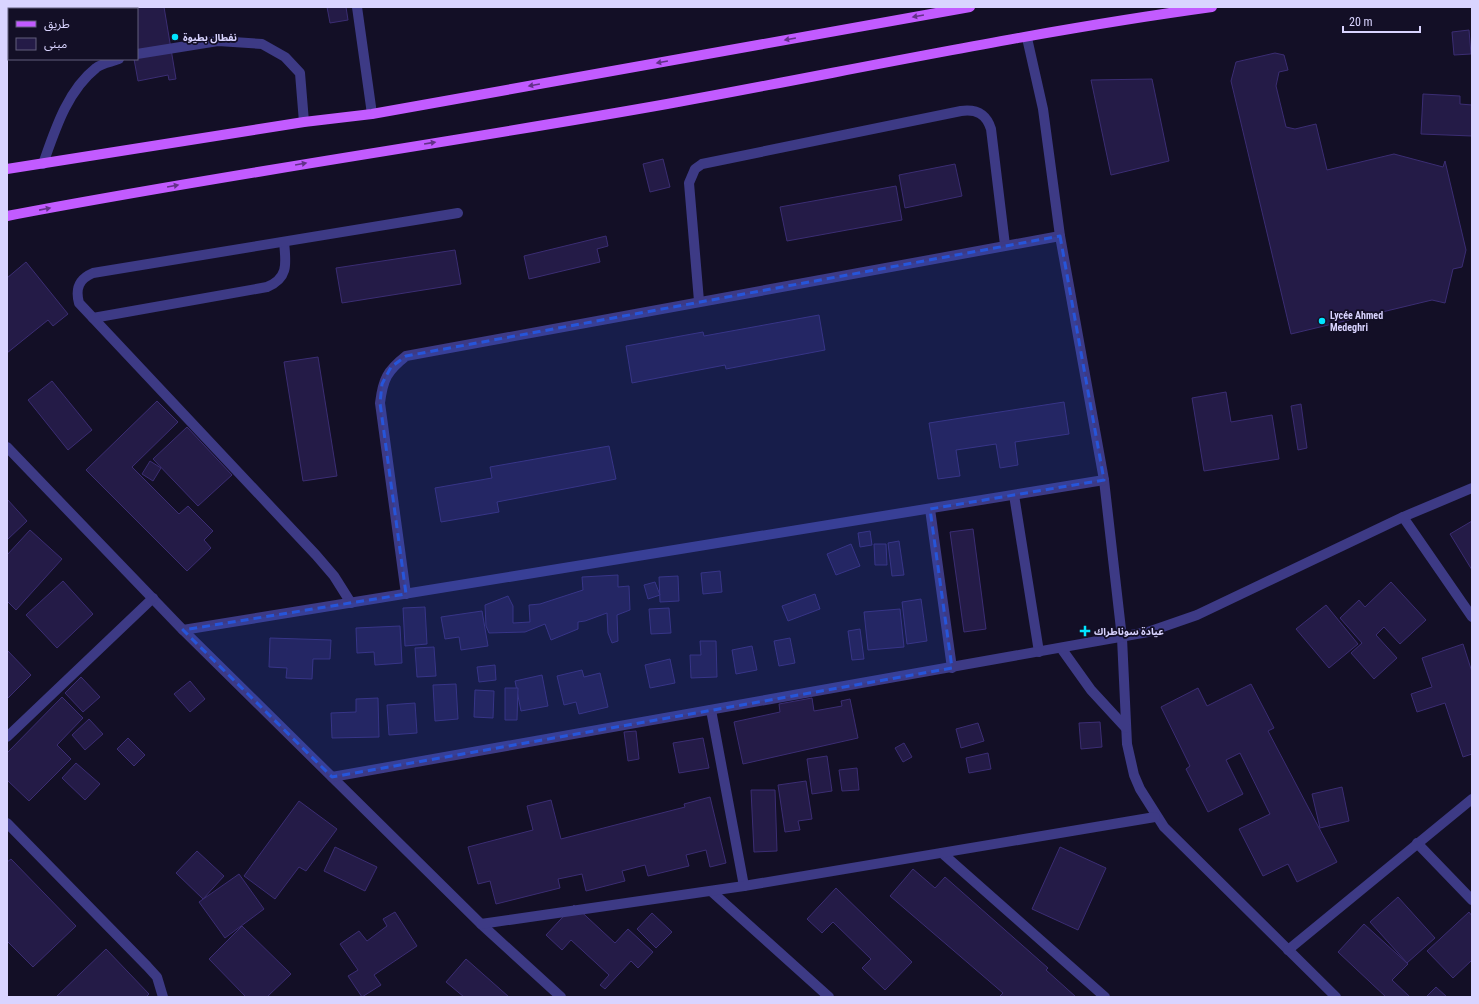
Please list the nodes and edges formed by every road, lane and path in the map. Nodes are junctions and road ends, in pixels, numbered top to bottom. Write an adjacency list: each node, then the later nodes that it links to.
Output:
1 (357, 7): 7 (street)
2 (970, 7): 7 (main road, one-way to 7)
3 (1212, 7): 4 (main road)
4 (1026, 38): 12 (main road, one-way to 4); 13 (street)
5 (138, 54): 8 (street)
6 (116, 60): 9 (street)
7 (372, 114): 8 (main road)
8 (304, 122): 9 (main road)
9 (43, 164): 10 (main road)
10 (7, 170)
11 (458, 213): 14 (street)
12 (7, 216)
13 (1060, 236): 15 (street); 19 (street)
14 (284, 242): 17 (street); 17 (street)
15 (1005, 245): 16 (street); 16 (street)
16 (699, 301): 24 (street)
17 (94, 318): 26 (street)
18 (7, 447): 25 (street)
19 (1104, 480): 21 (street); 29 (street)
20 (1472, 488): 23 (street)
21 (1014, 495): 22 (street); 31 (street)
22 (930, 508): 24 (street); 32 (street)
23 (1402, 517): 27 (street); 29 (street)
24 (406, 594): 26 (street)
25 (153, 598): 28 (street); 35 (street)
26 (351, 602): 28 (street)
27 (1472, 617)
28 (183, 630): 36 (street)
29 (1122, 638): 30 (street); 34 (street)
30 (1061, 648): 31 (street); 34 (street)
31 (1039, 652): 32 (street)
32 (952, 668): 33 (street)
33 (711, 710): 36 (street); 42 (street)
34 (1126, 728): 38 (street)
35 (7, 737)
36 (332, 777): 45 (street)
37 (1472, 799): 40 (street)
38 (1155, 817): 41 (street); 46 (street)
39 (7, 823): 47 (street)
40 (1417, 843): 44 (street); 46 (street)
41 (942, 853): 42 (street); 50 (street)
42 (744, 886): 43 (street)
43 (711, 891): 45 (street); 49 (street)
44 (1472, 900)
45 (481, 924): 48 (street)
46 (1288, 950): 51 (street)
47 (163, 997)
48 (561, 997)
49 (828, 997)
50 (1105, 997)
51 (1336, 997)

